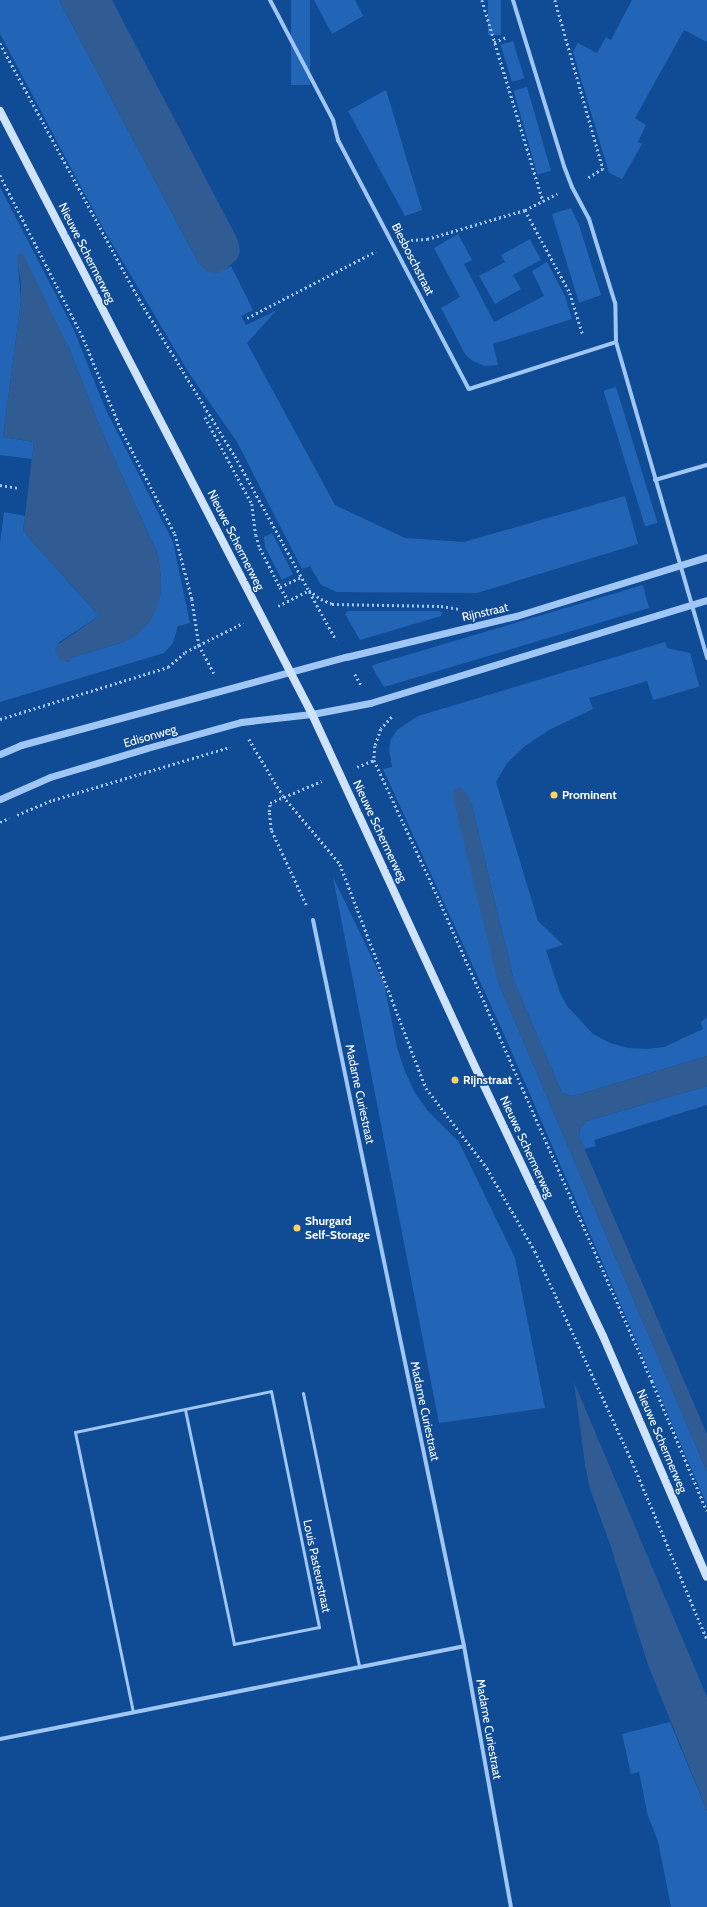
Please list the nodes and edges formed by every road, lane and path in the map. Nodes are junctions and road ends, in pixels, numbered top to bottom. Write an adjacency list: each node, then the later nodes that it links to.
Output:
1 (270, 0): 11 (street, Biesboschstraat)
2 (482, 0): 9 (path)
3 (513, 0): 8 (street)
4 (555, 0): 8 (path)
5 (0, 43): 22 (path)
6 (0, 111): 32 (main road, Nieuwe Schermerweg)
7 (0, 175): 29 (path)
8 (572, 187): 9 (path); 13 (street)
9 (543, 201): 10 (path)
10 (525, 210): 11 (path); 14 (path)
11 (393, 242): 12 (path); 14 (street, Biesboschstraat)
12 (247, 318)
13 (616, 342): 14 (street, Biesboschstraat); 17 (street)
14 (588, 351)
15 (205, 418): 23 (path)
16 (707, 465): 17 (street)
17 (655, 480): 21 (street)
18 (0, 485): 19 (path)
19 (20, 488)
20 (707, 557): 21 (street, Rijnstraat)
21 (681, 565): 27 (street); 30 (street, Rijnstraat)
22 (301, 577): 23 (path); 24 (path)
23 (280, 587): 25 (path)
24 (309, 590): 28 (path); 30 (path)
25 (288, 600)
26 (707, 600): 27 (street)
27 (692, 605): 31 (street); 34 (street)
28 (464, 609)
29 (199, 645): 33 (path); 36 (path)
30 (346, 656): 32 (street, Rijnstraat); 34 (path)
31 (707, 658)
32 (291, 671): 33 (street, Edisonweg); 35 (main road, Nieuwe Schermerweg)
33 (223, 690): 41 (street, Edisonweg)
34 (370, 703): 35 (street); 48 (path)
35 (312, 714): 37 (street, Edisonweg); 49 (main road, Nieuwe Schermerweg)
36 (0, 719)
37 (241, 722): 38 (path); 43 (street, Edisonweg)
38 (250, 741): 39 (path); 42 (path)
39 (243, 743)
40 (235, 746): 44 (path)
41 (0, 754)
42 (283, 796): 45 (path); 50 (path)
43 (0, 799)
44 (0, 822)
45 (313, 920): 51 (street, Madame Curiestraat)
46 (303, 1393): 52 (lane, Louis Pasteurstraat)
47 (186, 1409): 47 (lane, Louis Pasteurstraat); 53 (lane, Louis Pasteurstraat)
48 (707, 1511)
49 (707, 1577)
50 (707, 1639)
51 (464, 1646): 52 (street); 55 (street, Madame Curiestraat)
52 (359, 1667): 53 (street)
53 (133, 1712): 54 (street)
54 (0, 1739)
55 (511, 1907)

